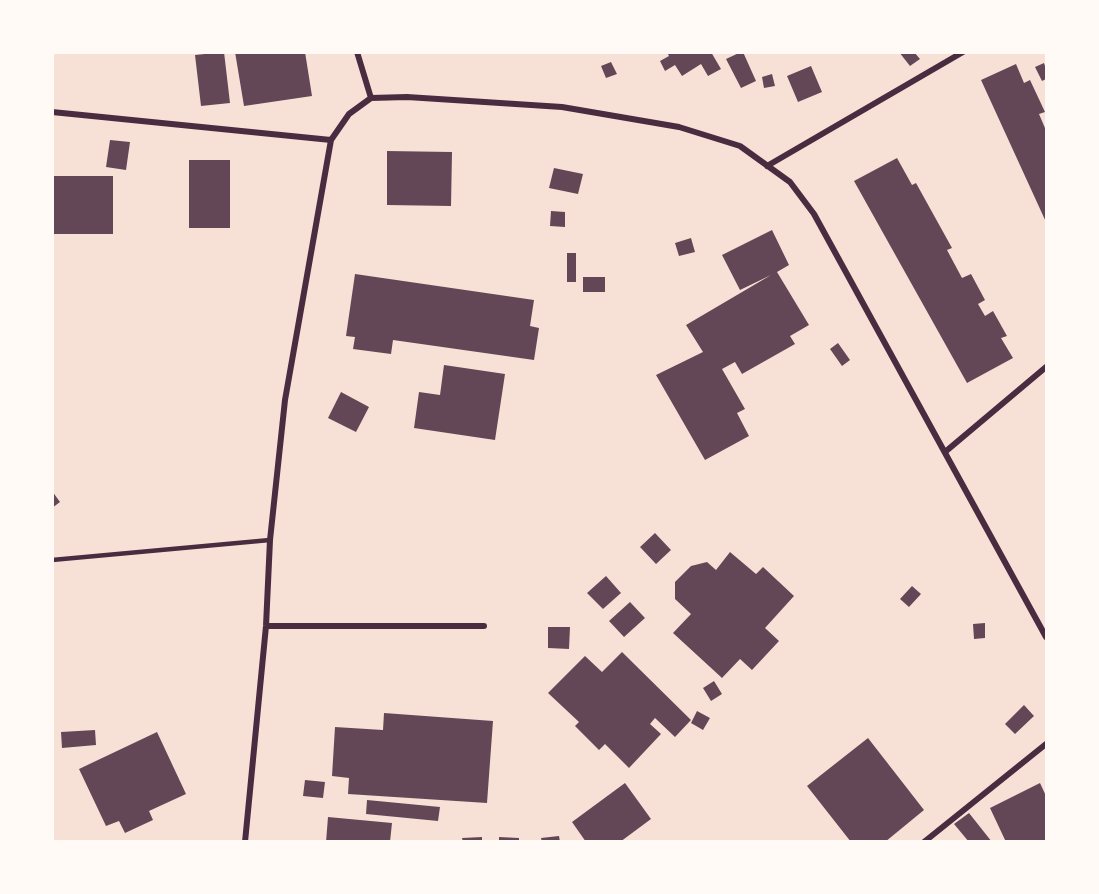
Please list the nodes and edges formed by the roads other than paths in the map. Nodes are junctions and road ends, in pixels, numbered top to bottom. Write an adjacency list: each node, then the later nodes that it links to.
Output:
1 (357, 52): 3 (street)
2 (963, 52): 6 (street)
3 (371, 98): 5 (street); 6 (street)
4 (52, 112): 5 (street)
5 (331, 140): 9 (street)
6 (766, 166): 8 (street)
7 (1047, 367): 8 (street)
8 (945, 452): 13 (street)
9 (270, 540): 10 (lane); 11 (street)
10 (52, 560)
11 (266, 626): 12 (street); 15 (street)
12 (484, 626)
13 (1047, 637)
14 (1047, 744): 16 (street)
15 (245, 842)
16 (924, 842)

